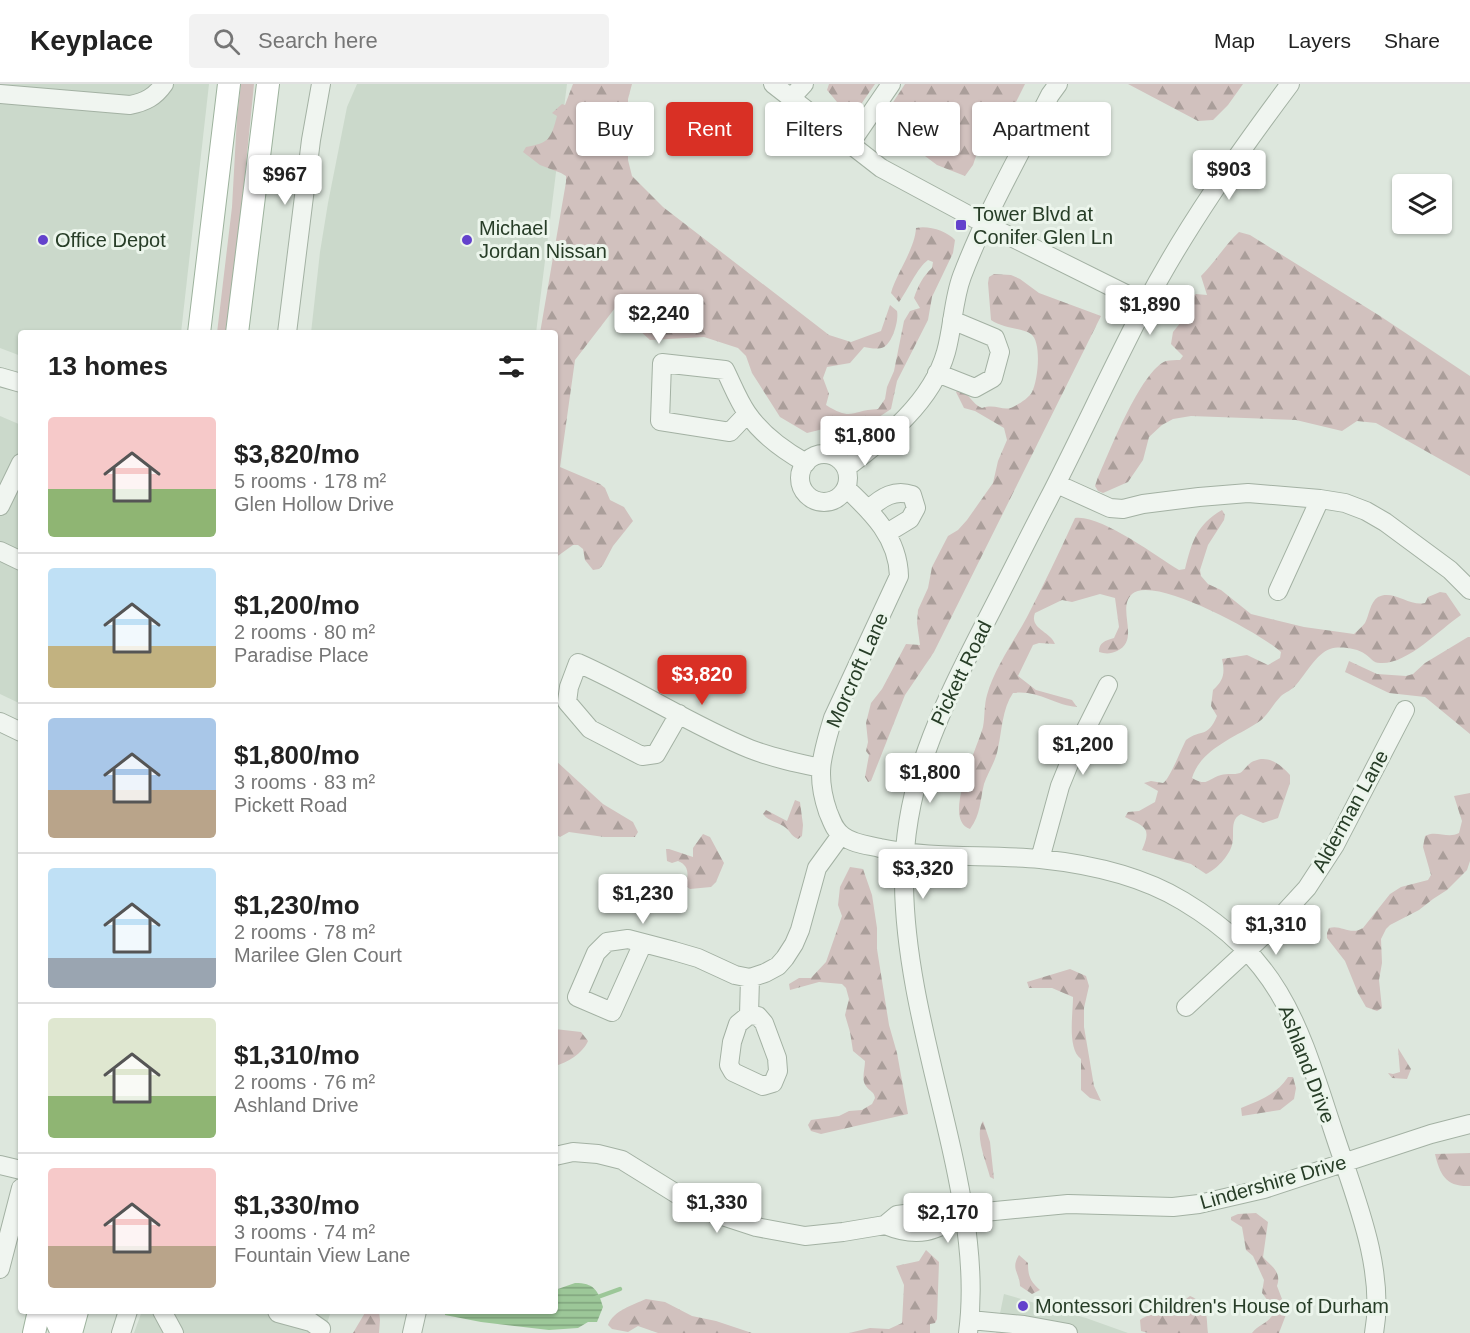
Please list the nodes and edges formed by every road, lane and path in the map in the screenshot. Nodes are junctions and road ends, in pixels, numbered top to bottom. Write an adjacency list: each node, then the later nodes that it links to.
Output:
1 (164, 84): 10 (street)
2 (229, 84): 18 (main road)
3 (268, 84): 19 (main road)
4 (321, 84): 20 (street)
5 (773, 84): 11 (street)
6 (804, 84): 11 (street)
7 (891, 84): 13 (street)
8 (1058, 84): 15 (street)
9 (1290, 84): 16 (street, Pickett Road)
10 (0, 94)
11 (791, 98): 12 (street)
12 (796, 102)
13 (864, 124)
14 (864, 155): 15 (street)
15 (986, 224): 16 (street); 17 (street)
16 (1146, 304): 28 (street, Pickett Road)
17 (952, 320): 21 (street); 21 (street)
18 (198, 330)
19 (237, 330)
20 (287, 330)
21 (937, 373): 26 (street)
22 (0, 377): 23 (street)
23 (18, 382)
24 (747, 414): 24 (street); 25 (street)
25 (806, 463): 26 (street); 29 (street)
26 (846, 468): 29 (street)
27 (18, 469): 31 (street)
28 (1057, 484): 30 (street); 45 (street, Pickett Road)
29 (846, 488): 32 (street, Morcroft Lane)
30 (1320, 499): 36 (street); 37 (street)
31 (0, 506)
32 (869, 509): 33 (street, Morcroft Lane); 33 (street)
33 (887, 533): 43 (street, Morcroft Lane)
34 (0, 551): 35 (street)
35 (18, 560)
36 (1278, 591)
37 (1470, 591)
38 (1108, 685): 46 (street)
39 (1405, 710): 48 (street, Alderman Lane)
40 (679, 714): 40 (street); 43 (street)
41 (0, 722): 42 (street)
42 (18, 731)
43 (821, 768): 44 (street, Morcroft Lane)
44 (841, 835): 45 (street); 49 (street)
45 (906, 853): 46 (street, Ashland Drive); 59 (street, Pickett Road)
46 (1040, 859): 48 (street, Ashland Drive)
47 (643, 943): 49 (street)
48 (1248, 950): 50 (street, Alderman Lane); 54 (street, Ashland Drive)
49 (750, 978): 51 (street)
50 (1186, 1007)
51 (749, 1014)
52 (1470, 1124): 54 (street, Lindershire Drive)
53 (558, 1155): 60 (street)
54 (1343, 1163): 59 (street, Lindershire Drive); 79 (street, Ashland Drive)
55 (0, 1165): 56 (street)
56 (18, 1169)
57 (18, 1199): 62 (street)
58 (914, 1213): 59 (street); 60 (street); 61 (street)
59 (964, 1214): 61 (street); 70 (street, Pickett Road)
60 (885, 1225): 61 (street)
61 (916, 1234)
62 (1, 1260)
63 (38, 1314): 71 (main road)
64 (57, 1314): 72 (main road)
65 (76, 1314): 73 (main road)
66 (127, 1314): 74 (street)
67 (164, 1314): 75 (street)
68 (282, 1314): 76 (street)
69 (416, 1314): 77 (street)
70 (969, 1327): 78 (street)
71 (33, 1333)
72 (62, 1333)
73 (71, 1333)
74 (121, 1333)
75 (174, 1333)
76 (320, 1333)
77 (412, 1333)
78 (1068, 1333)
79 (1374, 1333)

